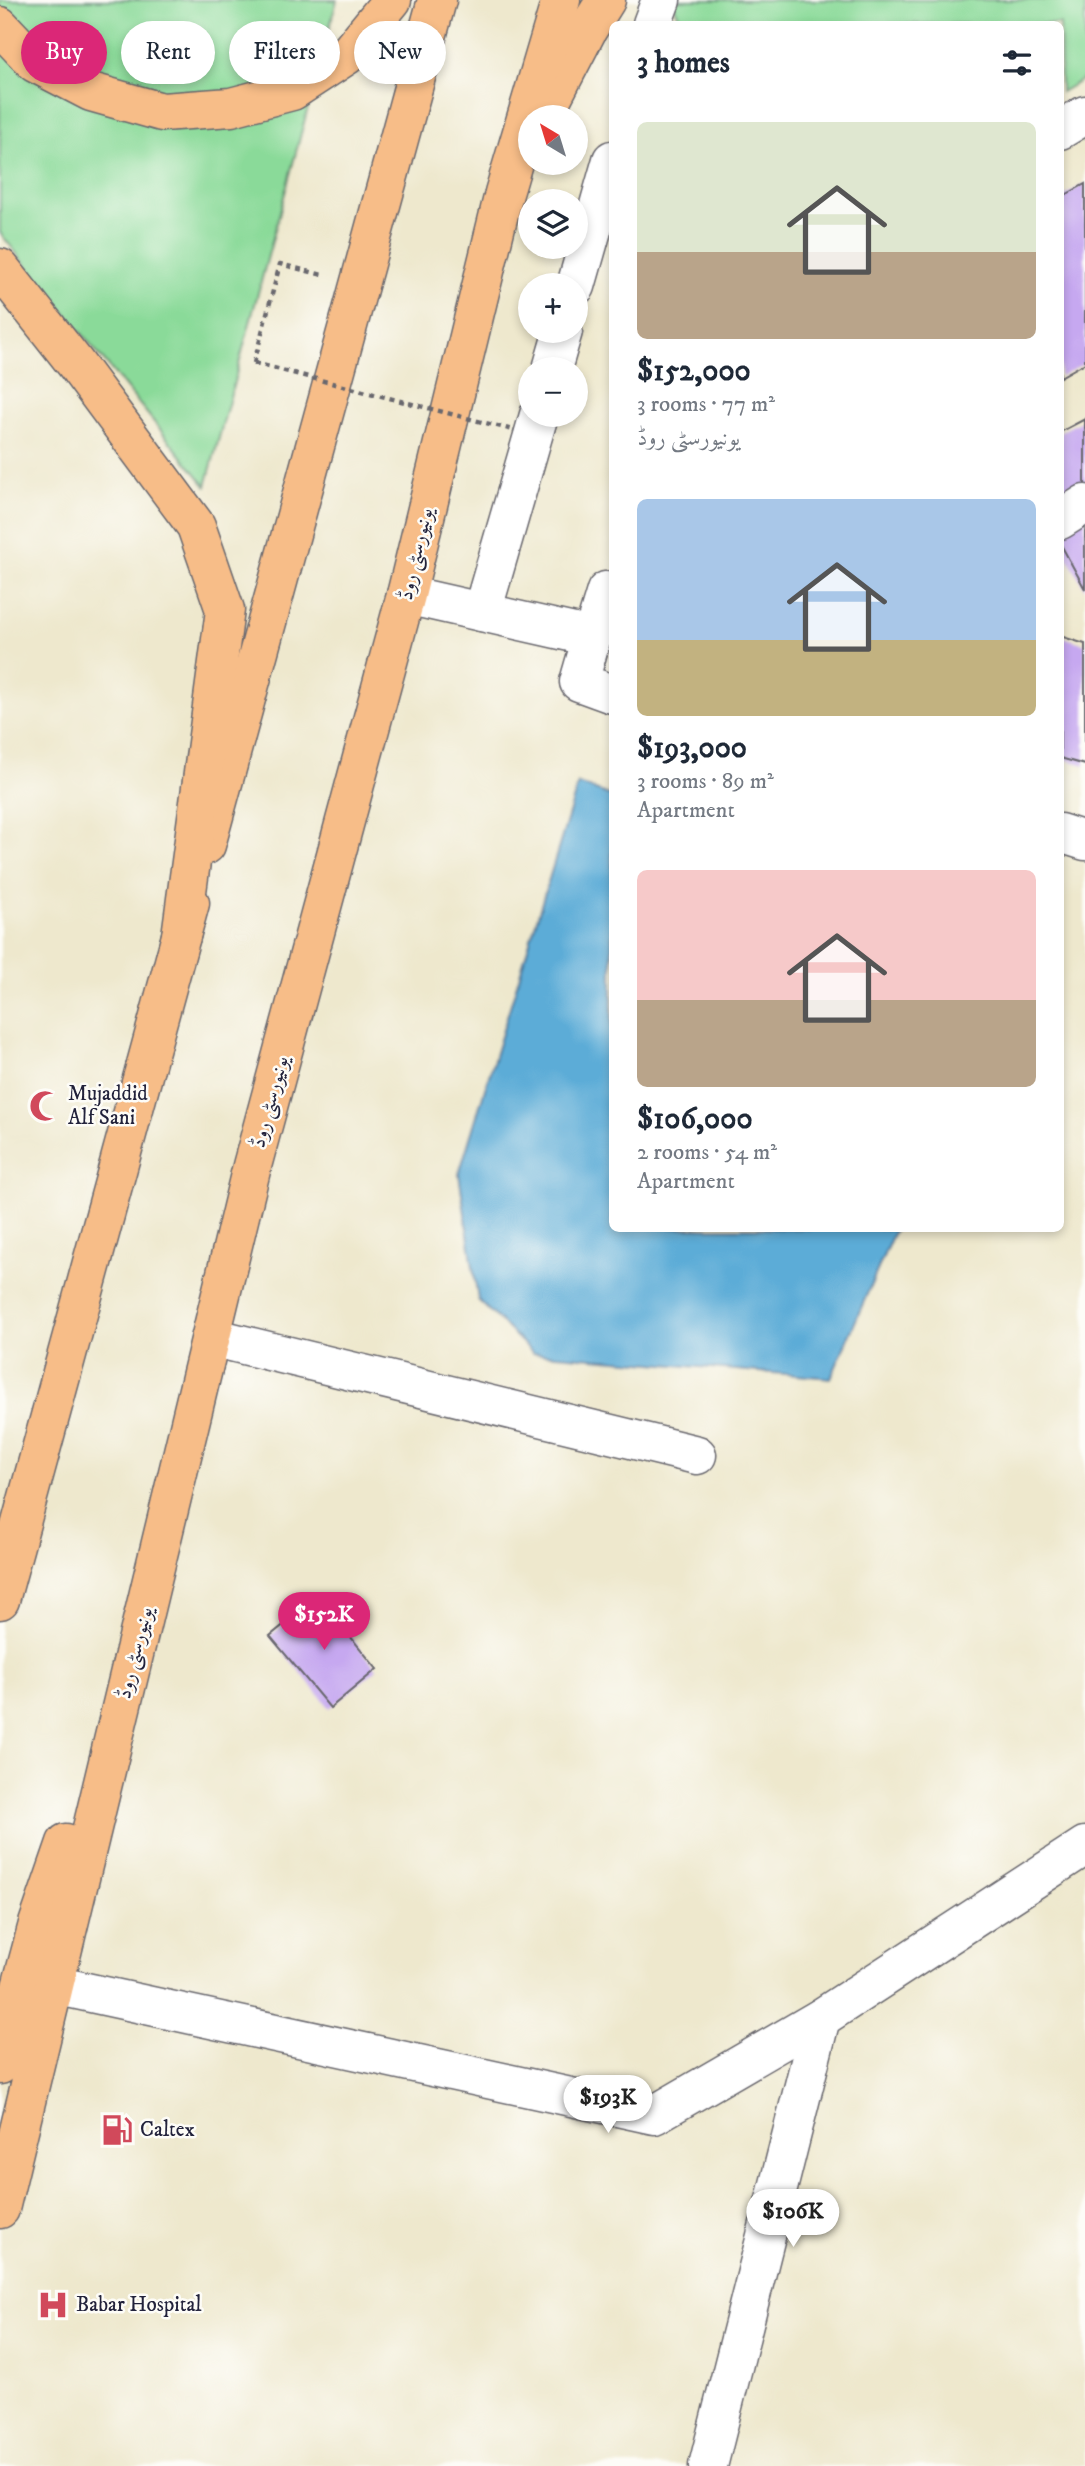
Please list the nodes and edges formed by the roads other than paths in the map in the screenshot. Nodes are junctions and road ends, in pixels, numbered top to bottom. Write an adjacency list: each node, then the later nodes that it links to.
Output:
1 (391, 0): 7 (main road)
2 (437, 0): 26 (main road)
3 (561, 0): 13 (main road, یونیورسٹی روڈ)
4 (661, 0): 6 (street)
5 (602, 21): 8 (main road)
6 (653, 21)
7 (0, 26)
8 (550, 105)
9 (1085, 115): 10 (street)
10 (1064, 128)
11 (518, 166): 13 (main road)
12 (609, 170): 15 (street)
13 (504, 193): 20 (main road, یونیورسٹی روڈ)
14 (0, 268): 26 (main road)
15 (580, 273)
16 (525, 427): 21 (street)
17 (1085, 504): 18 (street)
18 (1064, 517)
19 (609, 592): 22 (street)
20 (407, 595): 21 (street); 27 (main road, یونیورسٹی روڈ)
21 (482, 612): 22 (street)
22 (592, 637): 23 (street)
23 (609, 693)
24 (1064, 835): 25 (street)
25 (1085, 841)
26 (181, 936): 29 (main road)
27 (211, 1337): 28 (street); 30 (main road, یونیورسٹی روڈ)
28 (697, 1455)
29 (4, 1585): 31 (main road)
30 (146, 1606): 33 (main road, یونیورسٹی روڈ); 35 (main road)
31 (0, 1616)
32 (1085, 1846): 34 (street)
33 (54, 1985): 34 (street); 36 (main road, یونیورسٹی روڈ)
34 (821, 2018): 37 (street)
35 (0, 2065)
36 (0, 2209)
37 (708, 2466)

